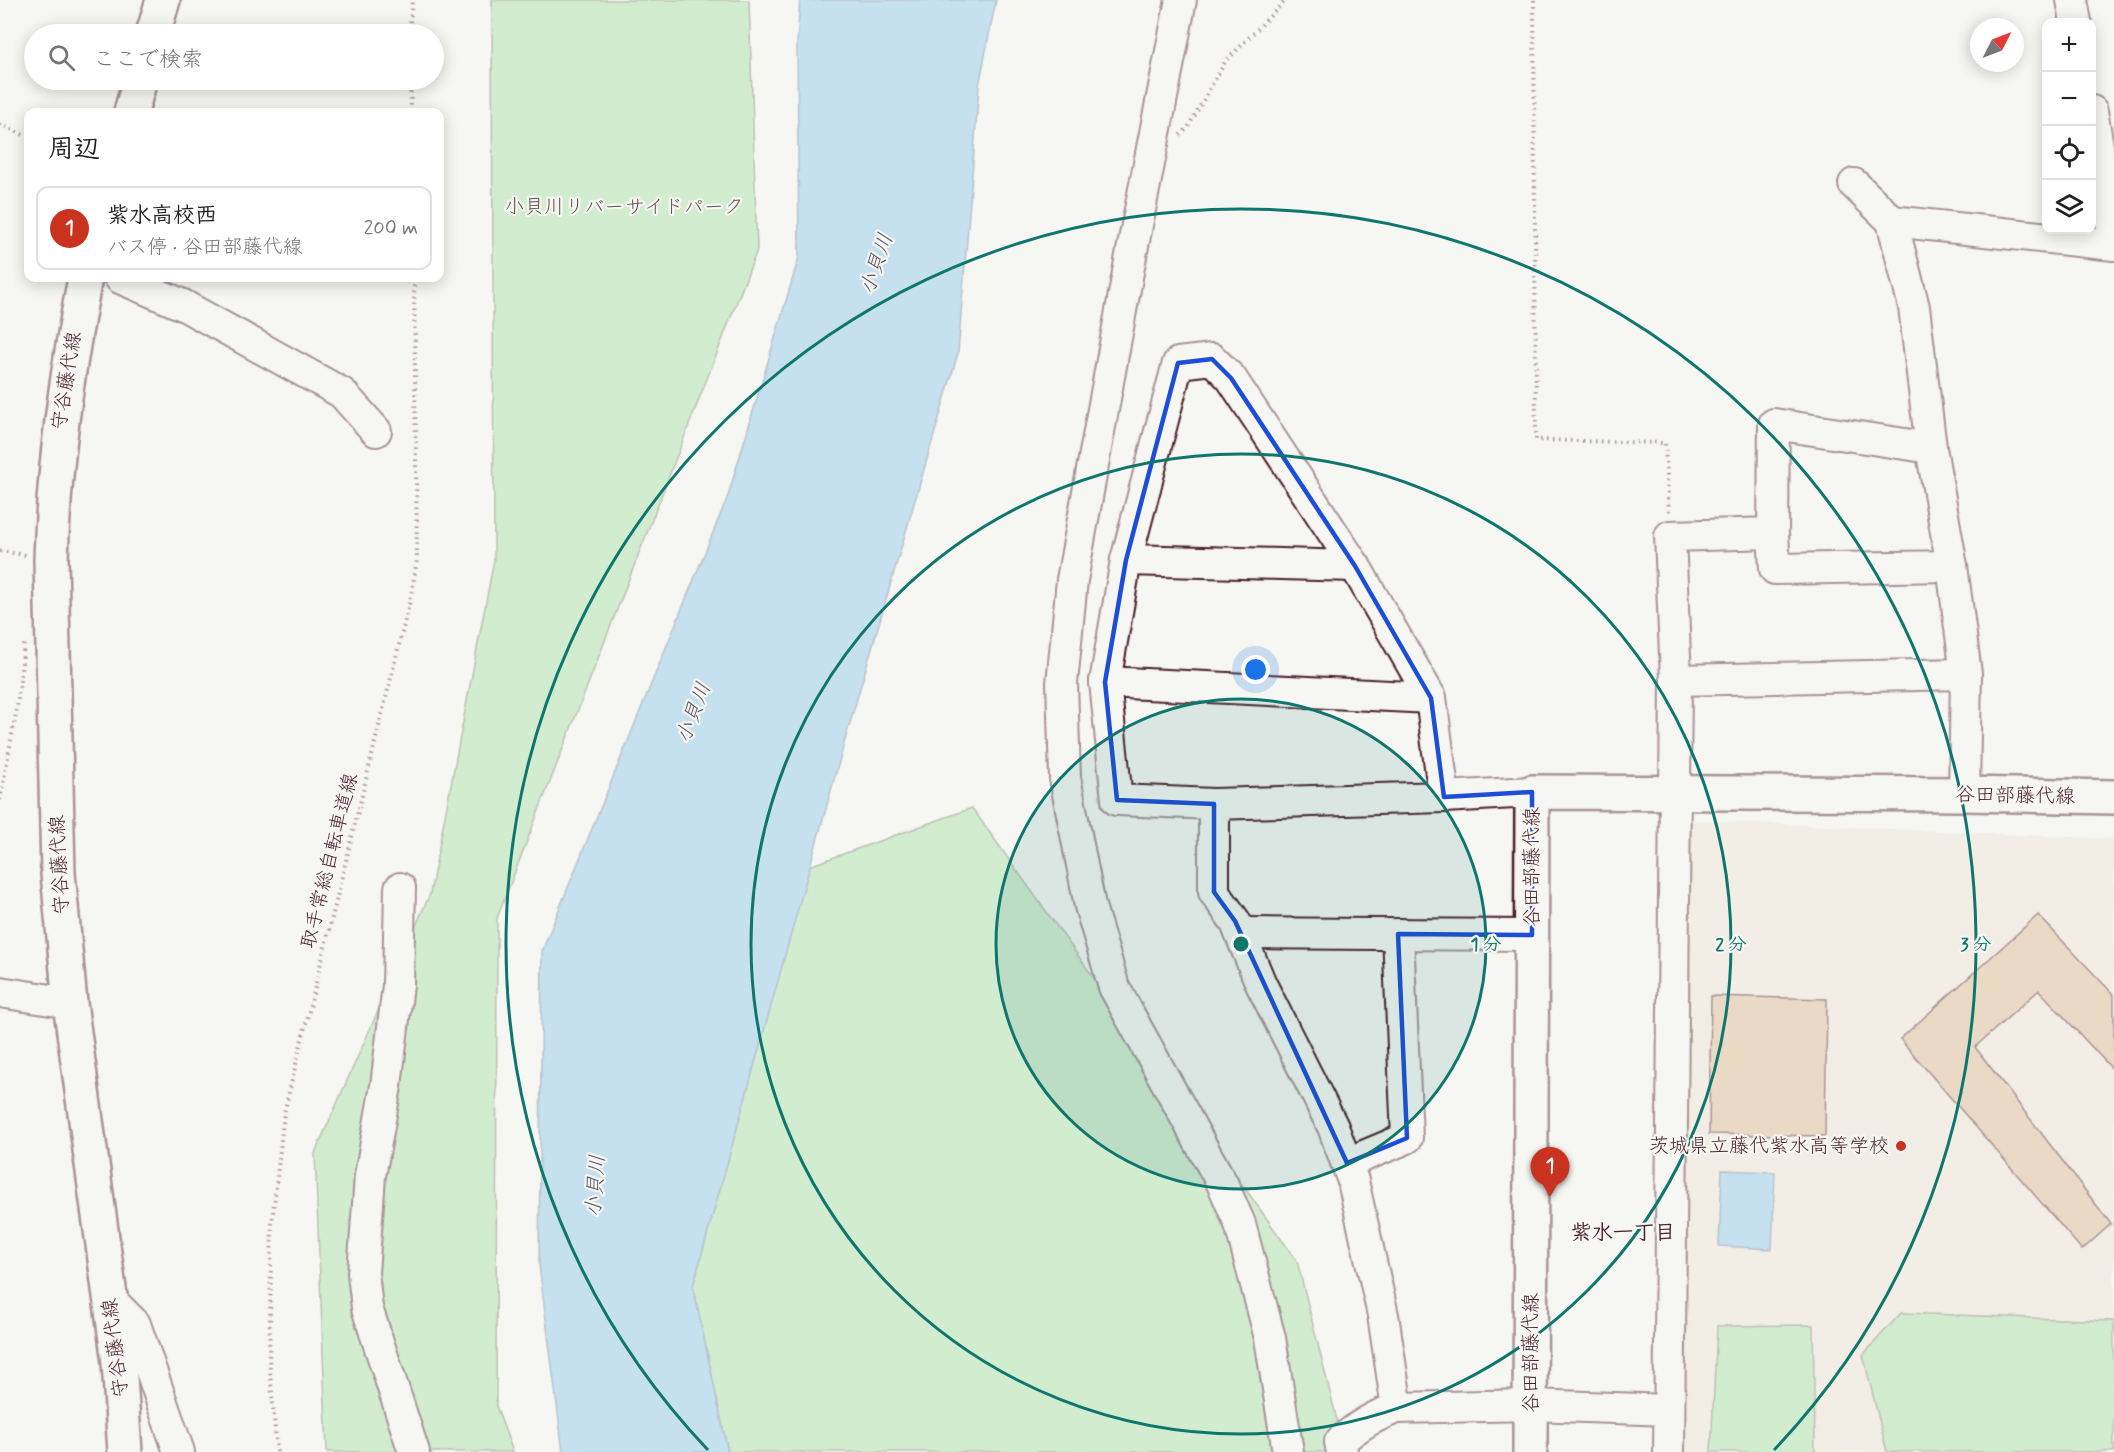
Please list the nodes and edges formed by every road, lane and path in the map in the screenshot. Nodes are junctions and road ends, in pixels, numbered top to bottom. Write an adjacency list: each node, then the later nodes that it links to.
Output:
1 (163, 0): 8 (main road)
2 (412, 0): 9 (path)
3 (1181, 0): 17 (street)
4 (1286, 0): 17 (path)
5 (1534, 0): 27 (path)
6 (2072, 0): 7 (street)
7 (2075, 18)
8 (156, 24)
9 (410, 24)
10 (138, 90): 12 (main road)
11 (410, 90): 13 (path)
12 (132, 108)
13 (411, 108)
14 (0, 124): 16 (path)
15 (2094, 126): 20 (street)
16 (24, 135)
17 (1151, 159): 58 (street)
18 (1854, 184): 19 (street)
19 (1892, 221): 20 (street); 25 (street)
20 (2114, 242)
21 (84, 282): 48 (main road, 守谷藤代線)
22 (129, 282): 24 (street)
23 (414, 282): 56 (path, 取手常総自転車道線)
24 (376, 431)
25 (1931, 447): 26 (street); 30 (street)
26 (1773, 533): 27 (street); 30 (street)
27 (1670, 536): 33 (street)
28 (1126, 560): 29 (street); 29 (street); 34 (street)
29 (1355, 566): 35 (street)
30 (1952, 566): 32 (street)
31 (25, 638): 41 (path)
32 (1966, 674): 33 (street); 38 (street)
33 (1676, 680): 37 (street)
34 (1104, 682): 35 (street); 42 (street)
35 (1431, 698): 39 (street)
36 (1532, 792): 37 (main road, 谷田部藤代線); 39 (street); 46 (main road, 谷田部藤代線)
37 (1676, 793): 38 (main road, 谷田部藤代線); 53 (street)
38 (1964, 794): 40 (main road, 谷田部藤代線)
39 (1444, 797): 42 (street)
40 (2114, 797)
41 (0, 800)
42 (1214, 804): 44 (street)
43 (400, 888): 57 (street)
44 (1240, 933): 45 (street); 49 (street)
45 (1398, 934): 46 (street); 49 (street)
46 (1532, 935): 51 (main road, 谷田部藤代線)
47 (0, 992): 48 (street)
48 (70, 1003): 50 (main road, 守谷藤代線)
49 (1347, 1163): 52 (street)
50 (110, 1299): 54 (main road, 守谷藤代線); 55 (street)
51 (1531, 1406): 52 (street); 53 (street); 60 (main road, 谷田部藤代線)
52 (1397, 1408): 59 (street)
53 (1669, 1410): 61 (street)
54 (125, 1452)
55 (179, 1452)
56 (276, 1452)
57 (414, 1452)
58 (1288, 1452)
59 (1342, 1452)
60 (1530, 1452)
61 (1669, 1452)

